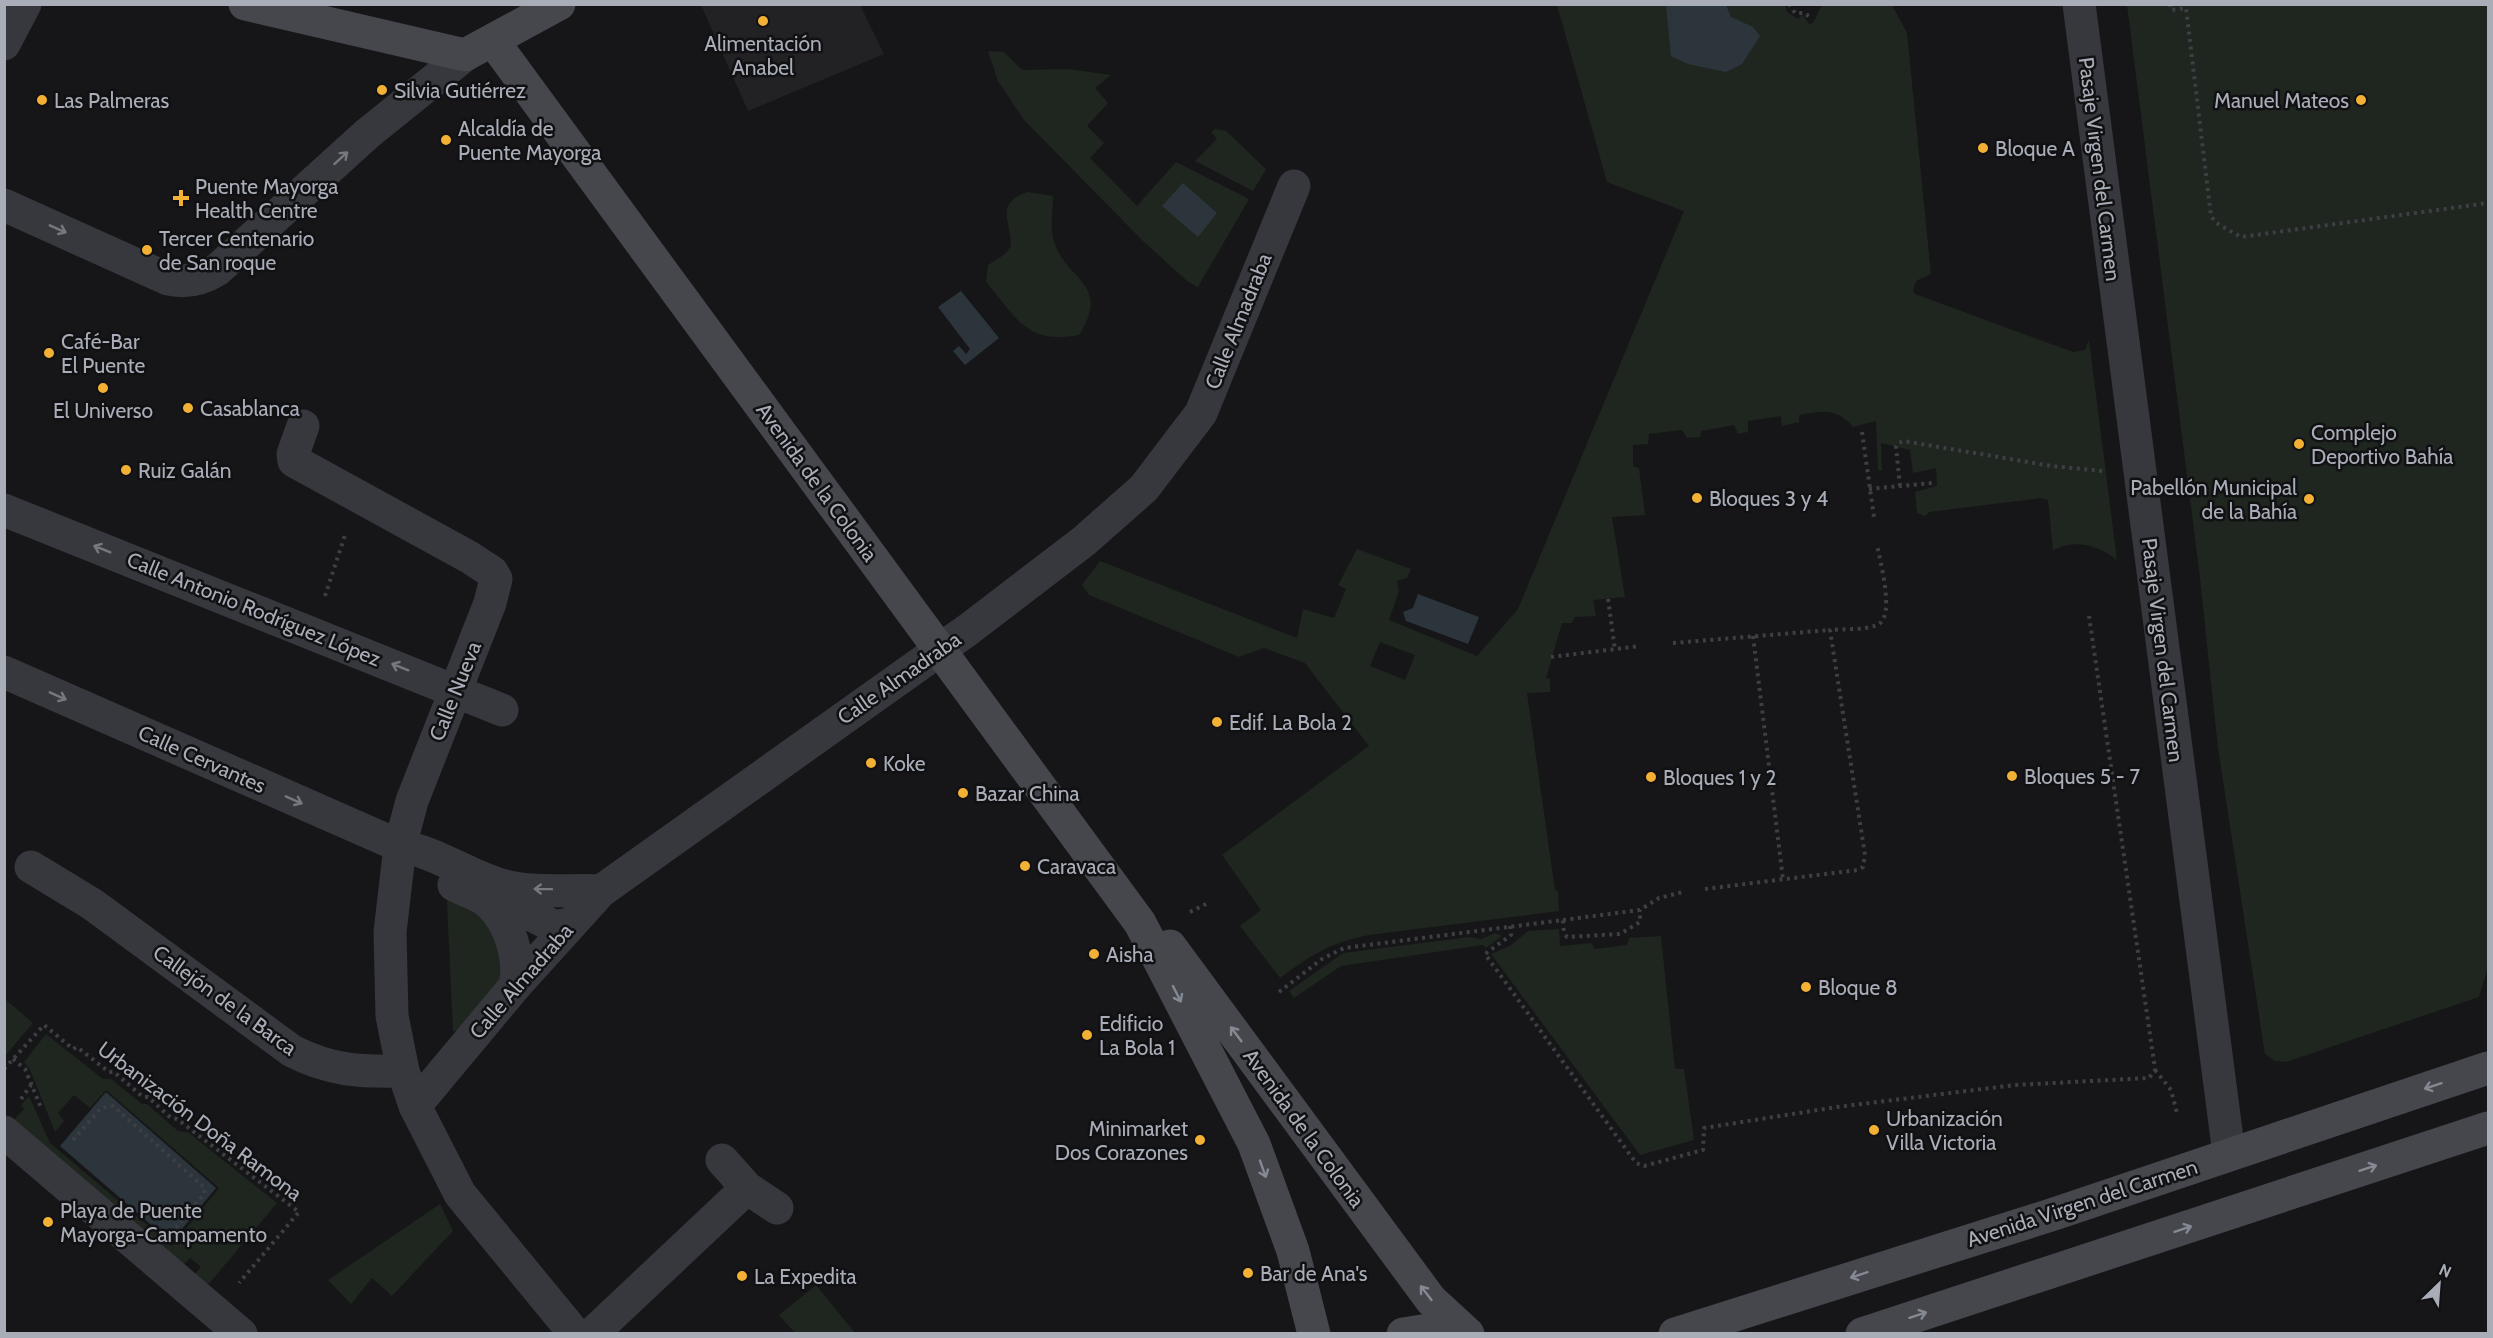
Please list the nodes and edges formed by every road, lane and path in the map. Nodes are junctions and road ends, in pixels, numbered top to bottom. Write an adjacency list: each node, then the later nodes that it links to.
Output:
1 (25, 4): 8 (street)
2 (245, 4): 9 (street)
3 (559, 4): 9 (street)
4 (1789, 4): 7 (path)
5 (2079, 4): 15 (street, Pasaje Virgen del Carmen)
6 (2170, 4): 11 (path)
7 (1810, 17)
8 (4, 44)
9 (479, 48): 12 (street, one-way to 9); 30 (street, Avenida de la Colonia)
10 (1294, 186): 30 (street, Calle Almadraba)
11 (2488, 203)
12 (4, 206)
13 (303, 426): 19 (street, Calle Nueva)
14 (1862, 432): 18 (path)
15 (2139, 469): 17 (path); 63 (street, Pasaje Virgen del Carmen)
16 (1932, 483): 17 (path)
17 (1900, 486): 18 (path)
18 (1869, 489): 21 (path)
19 (364, 500): 26 (path); 34 (street, Calle Nueva)
20 (4, 510): 26 (street, Calle Antonio Rodríguez López, one-way to 20)
21 (1874, 517)
22 (1878, 545): 25 (path)
23 (1608, 599): 31 (path)
24 (2089, 616): 53 (path)
25 (1830, 630): 27 (path); 38 (path)
26 (316, 634): 34 (street, Calle Antonio Rodríguez López, one-way to 26)
27 (1753, 636): 28 (path); 38 (path)
28 (1673, 643)
29 (1640, 646): 31 (path)
30 (939, 649): 40 (street, Calle Almadraba); 46 (street, Avenida de la Colonia)
31 (1616, 650): 32 (path)
32 (1551, 657)
33 (4, 672): 36 (street, Calle Cervantes, one-way to 36)
34 (454, 689): 35 (street, Calle Antonio Rodríguez López); 36 (street, Calle Nueva)
35 (502, 710)
36 (400, 846): 40 (street, Calle Cervantes, one-way to 36); 42 (street, Calle Cervantes); 54 (street, Calle Nueva)
37 (30, 867): 54 (street, Callejón de la Barca)
38 (1783, 879): 39 (path)
39 (1706, 889)
40 (601, 891): 45 (street, Calle Almadraba)
41 (1683, 892): 43 (path)
42 (475, 893): 45 (street, Calle Cervantes); 48 (street, Calle Cervantes)
43 (1640, 910): 44 (path); 44 (path)
44 (1563, 920): 47 (path)
45 (572, 923): 48 (street, Calle Almadraba)
46 (1140, 924): 72 (street, Avenida de la Colonia, one-way to 72); 75 (street, Avenida de la Colonia, one-way to 46)
47 (1510, 926): 49 (path); 53 (path)
48 (515, 986): 57 (street, Calle Almadraba)
49 (1279, 992)
50 (13, 1059): 52 (path, Urbanización Doña Ramona); 55 (path); 68 (path, Urbanización Doña Ramona)
51 (2488, 1068): 63 (street, Avenida Virgen del Carmen, one-way to 63)
52 (4, 1069)
53 (2155, 1070): 58 (path)
54 (403, 1071): 57 (street)
55 (32, 1085): 56 (path); 59 (path)
56 (19, 1102)
57 (415, 1106): 70 (street)
58 (2177, 1113)
59 (45, 1116)
60 (2488, 1128): 77 (street, one-way to 60)
61 (4, 1132): 69 (street)
62 (65, 1149): 67 (path)
63 (2229, 1154): 76 (street, Avenida Virgen del Carmen, one-way to 76)
64 (722, 1160): 65 (street)
65 (747, 1188): 66 (street); 71 (street)
66 (777, 1208)
67 (170, 1233)
68 (234, 1289)
69 (241, 1334)
70 (575, 1334)
71 (592, 1334)
72 (1314, 1334)
73 (1403, 1334): 74 (street)
74 (1459, 1334)
75 (1468, 1334)
76 (1675, 1334)
77 (1862, 1334)

